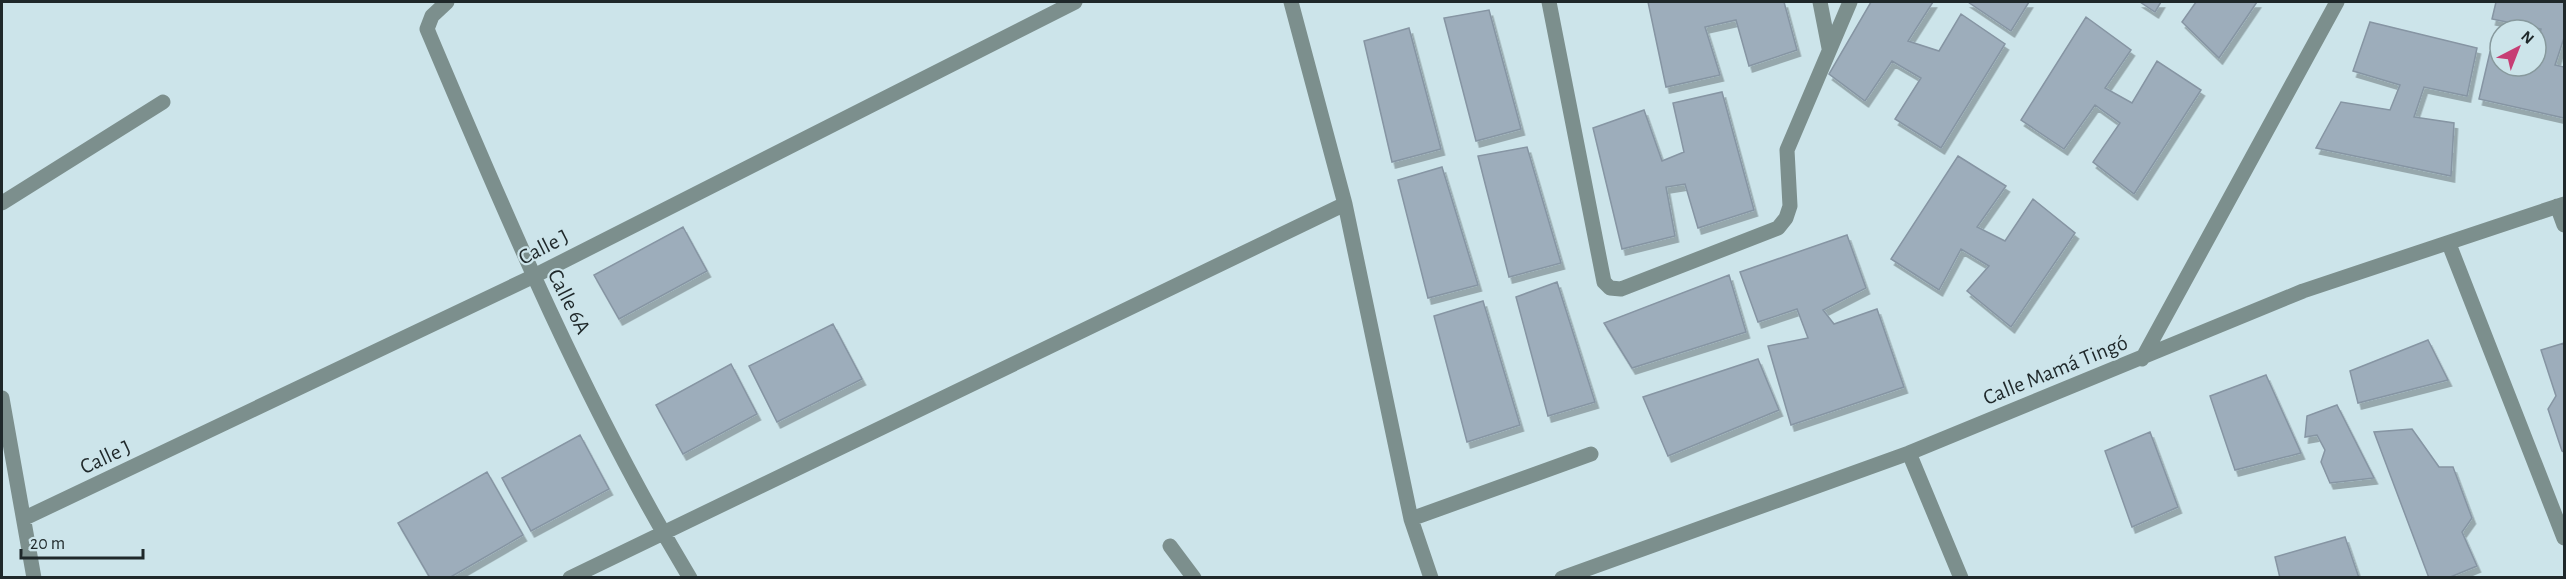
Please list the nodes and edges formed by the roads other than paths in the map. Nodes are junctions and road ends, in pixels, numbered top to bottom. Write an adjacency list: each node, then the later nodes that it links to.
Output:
1 (1075, 2): 15 (street, Calle J)
2 (1291, 2): 11 (street)
3 (1549, 2): 8 (street)
4 (1820, 2): 8 (street)
5 (1850, 2): 8 (street)
6 (2337, 2): 16 (street)
7 (445, 3): 15 (street, Calle 6A)
8 (1829, 48)
9 (163, 102): 10 (street)
10 (2, 203)
11 (1345, 204): 21 (street); 22 (street)
12 (2560, 205): 13 (street); 14 (street, Calle Mamá Tingó)
13 (2565, 225)
14 (2449, 244): 16 (street, Calle Mamá Tingó); 23 (street)
15 (532, 277): 20 (street, Calle J); 22 (street, Calle 6A)
16 (2142, 358): 18 (street, Calle Mamá Tingó)
17 (2, 404): 20 (street)
18 (1909, 453): 30 (street, Calle Mamá Tingó); 31 (street)
19 (1591, 454): 21 (street)
20 (25, 518): 25 (street)
21 (1411, 519): 29 (street)
22 (663, 532): 26 (street); 27 (street, Calle 6A)
23 (2565, 538)
24 (1170, 546): 28 (street)
25 (34, 578)
26 (570, 578)
27 (690, 578)
28 (1194, 578)
29 (1431, 578)
30 (1562, 578)
31 (1961, 578)

